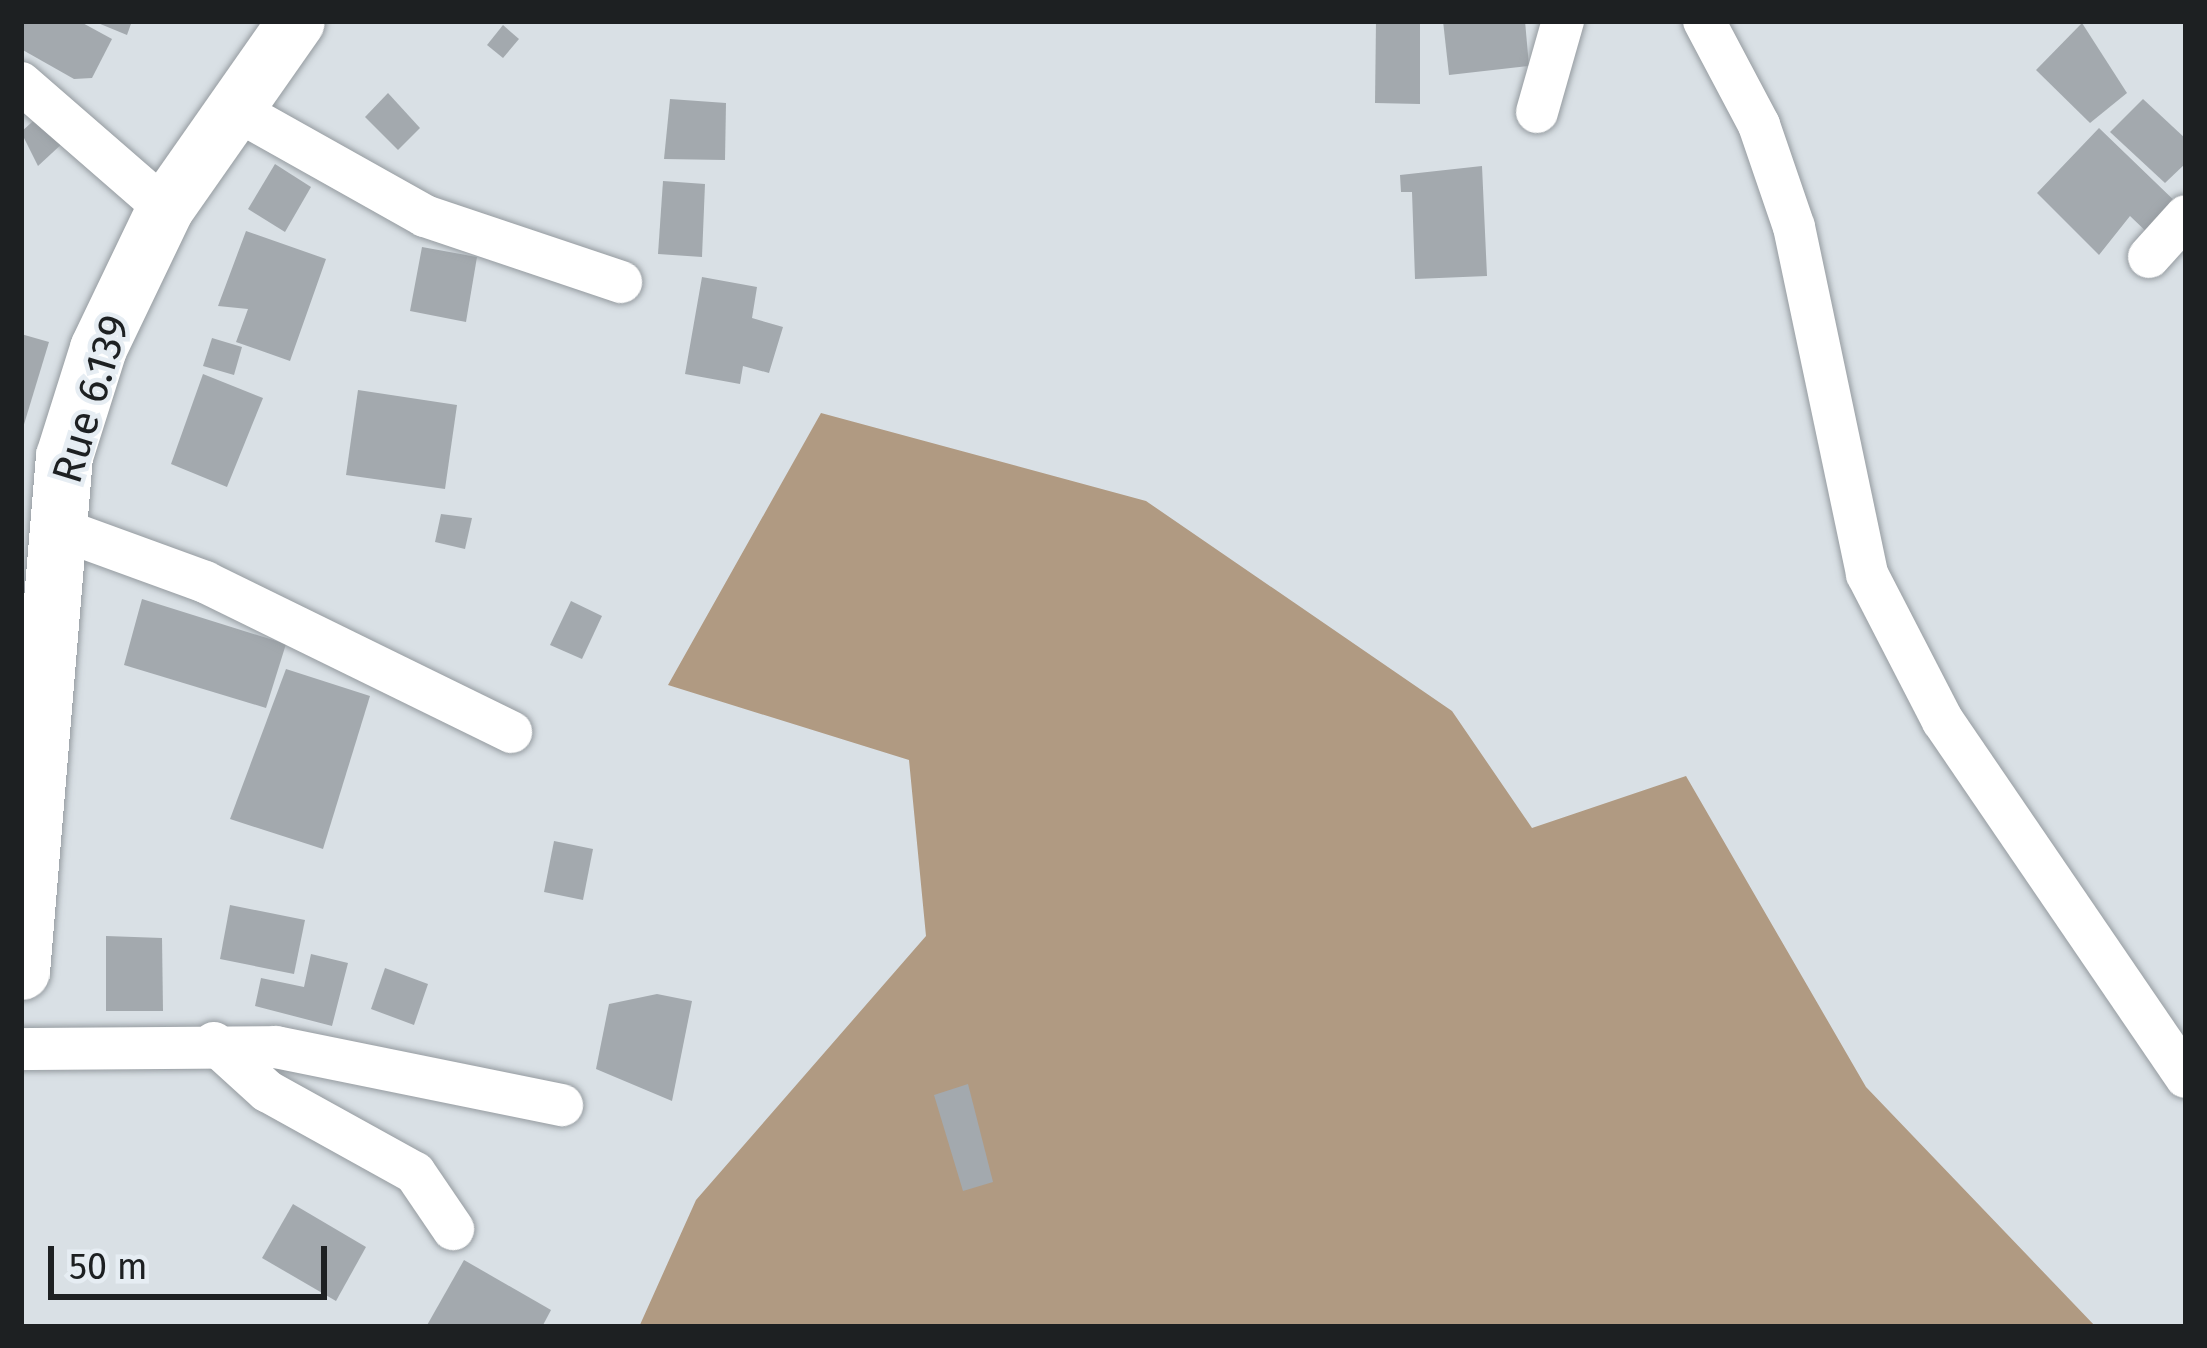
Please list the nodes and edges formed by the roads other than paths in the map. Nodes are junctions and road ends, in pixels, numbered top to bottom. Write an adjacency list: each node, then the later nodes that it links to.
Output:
1 (296, 21): 5 (street, Rue 6.139)
2 (1563, 21): 6 (street)
3 (1704, 21): 17 (street)
4 (21, 82): 7 (street)
5 (230, 106): 7 (street, Rue 6.139); 10 (street)
6 (1537, 112)
7 (165, 208): 11 (street, Rue 6.139)
8 (2186, 216): 9 (street)
9 (2150, 257)
10 (621, 282)
11 (57, 528): 12 (street); 13 (street, Rue 6.139)
12 (511, 732)
13 (31, 756): 14 (street, Rue 6.139)
14 (21, 971)
15 (214, 1043): 16 (street); 18 (street); 19 (street)
16 (21, 1049)
17 (2186, 1077)
18 (562, 1105)
19 (453, 1228)

